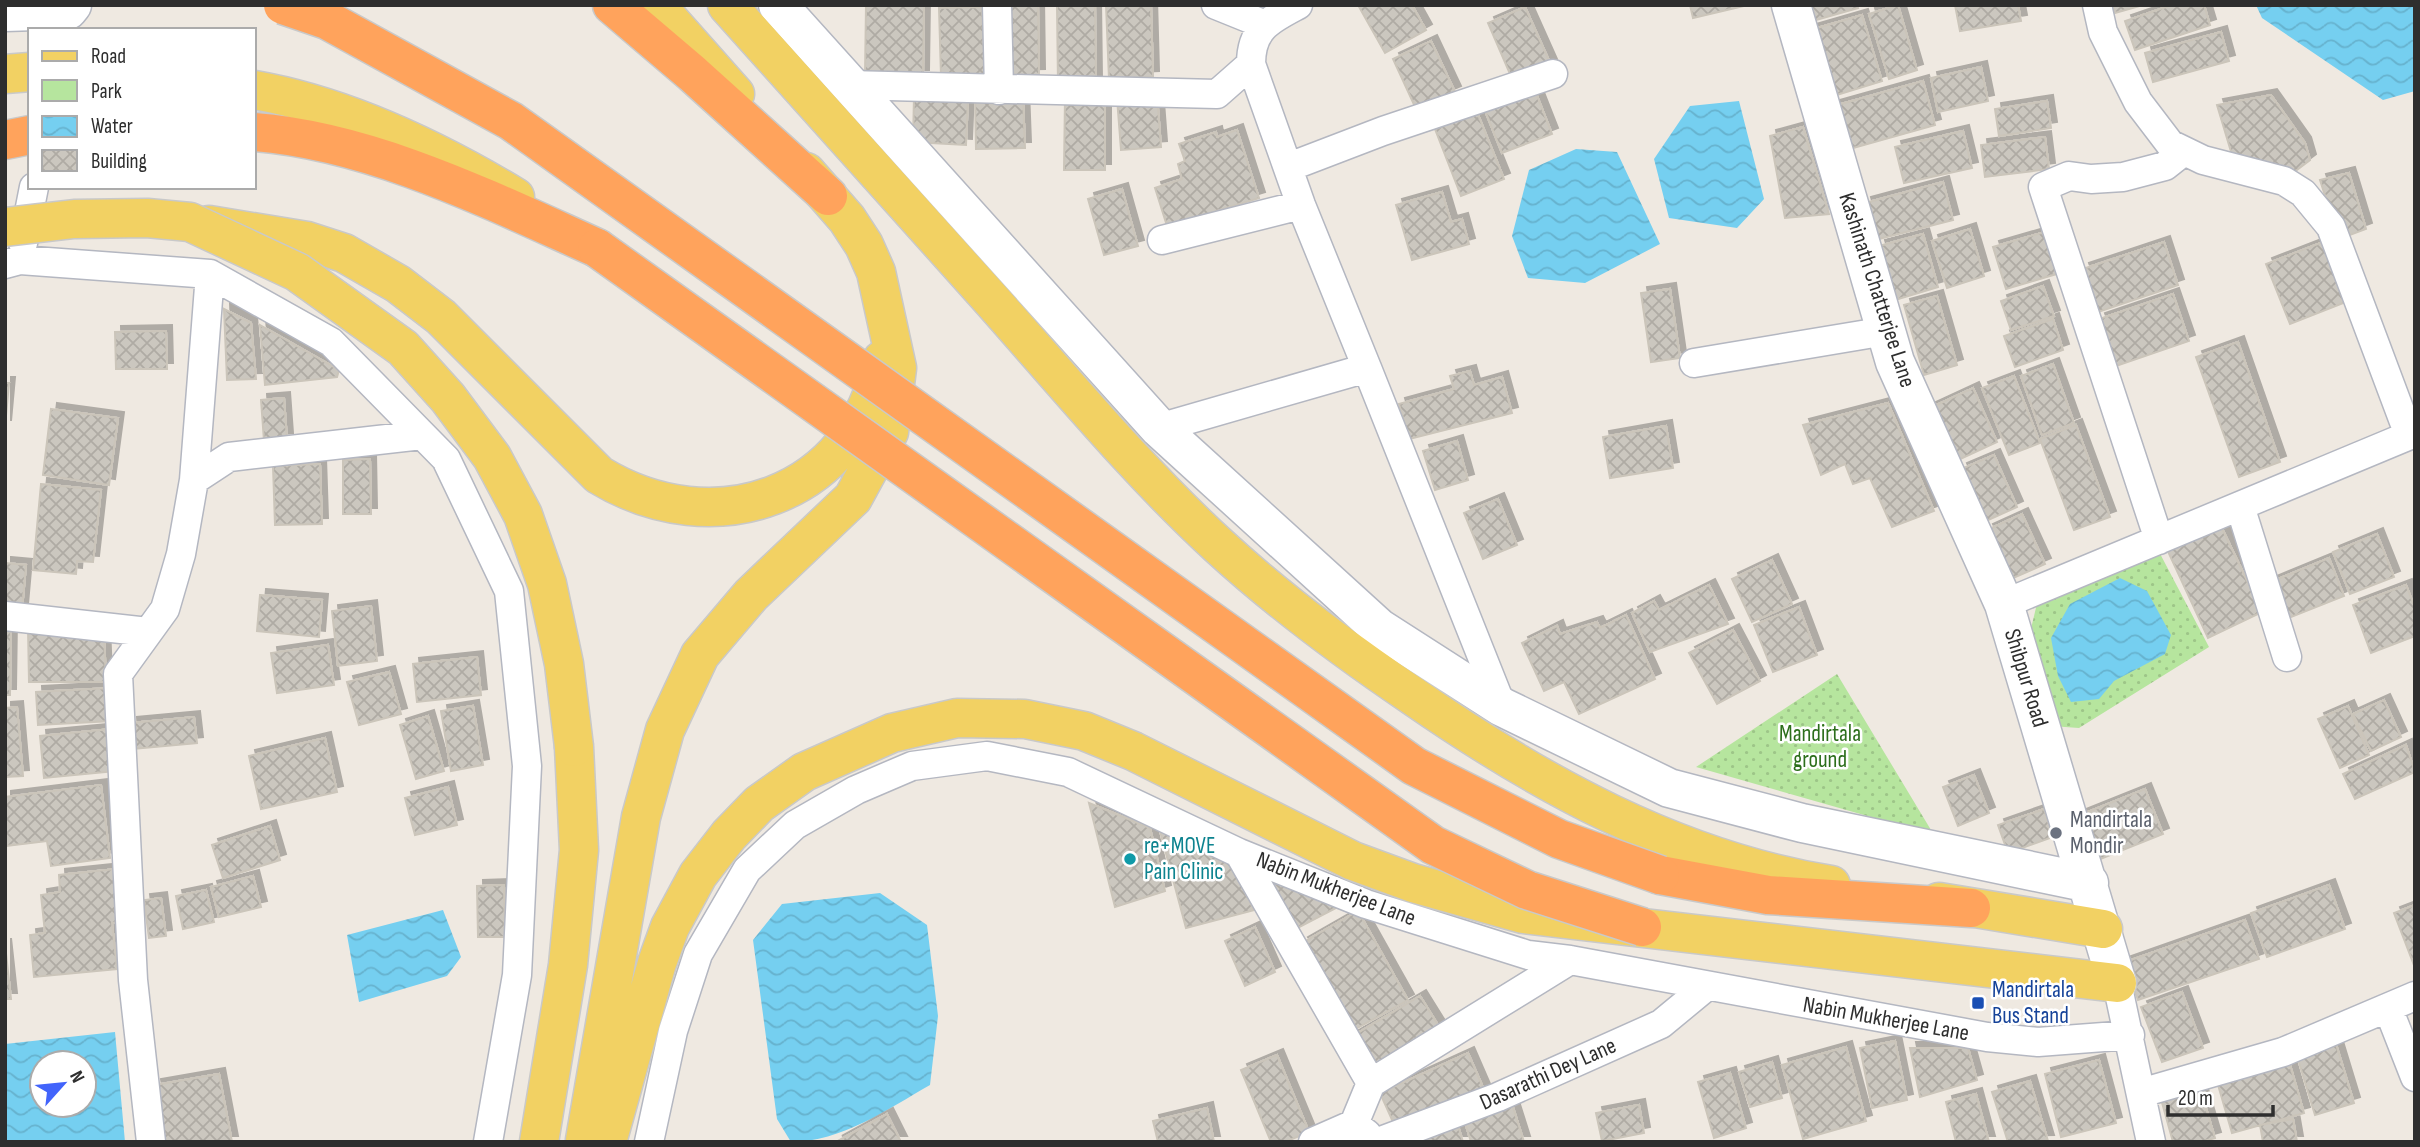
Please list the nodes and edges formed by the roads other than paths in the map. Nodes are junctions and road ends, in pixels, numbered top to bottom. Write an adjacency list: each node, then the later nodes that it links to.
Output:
1 (284, 5): 53 (highway, bridge)
2 (612, 5): 30 (highway)
3 (656, 5): 30 (main road)
4 (727, 5): 53 (main road)
5 (778, 5): 21 (street)
6 (997, 5): 23 (street)
7 (1216, 5): 13 (street)
8 (1298, 5): 13 (street)
9 (1791, 5): 38 (street, Kashinath Chatterjee Lane)
10 (2097, 5): 27 (street)
11 (5, 12): 12 (street)
12 (68, 15): 14 (street)
13 (1263, 24): 17 (street)
14 (34, 28)
15 (28, 30): 16 (street)
16 (5, 39)
17 (1251, 64): 23 (street); 28 (street)
18 (28, 72): 19 (main road)
19 (5, 74)
20 (1553, 74): 28 (street)
21 (848, 85): 23 (street); 41 (street)
22 (256, 90): 34 (main road)
23 (999, 90)
24 (256, 132): 34 (highway)
25 (28, 135): 26 (highway)
26 (5, 140)
27 (2184, 151): 42 (street); 46 (street)
28 (1289, 167): 31 (street)
29 (33, 189): 35 (street)
30 (828, 196): 37 (main road)
31 (1301, 205): 33 (street); 40 (street)
32 (190, 222): 35 (main road, bridge); 37 (main road, bridge); 70 (main road, bridge)
33 (1162, 240)
34 (597, 248): 56 (highway, bridge)
35 (10, 251): 36 (street)
36 (210, 274): 43 (street); 44 (street)
37 (883, 302): 71 (main road)
38 (1886, 331): 39 (street); 47 (street, Kashinath Chatterjee Lane)
39 (1694, 363)
40 (1367, 368): 41 (street); 51 (street)
41 (1159, 428): 51 (street)
42 (2412, 434): 45 (street, Shibpur Road)
43 (422, 435): 44 (street); 69 (street)
44 (194, 480): 49 (street)
45 (2240, 506): 46 (street, Shibpur Road); 50 (street)
46 (2159, 540): 47 (street, Shibpur Road)
47 (2004, 604): 54 (street, Shibpur Road)
48 (5, 616): 49 (street)
49 (148, 632): 68 (street)
50 (2287, 657)
51 (1502, 707): 54 (street)
52 (1239, 853): 58 (street, Nabin Mukherjee Lane); 65 (street); 73 (street, Nabin Mukherjee Lane)
53 (1669, 859): 55 (highway)
54 (2089, 883): 57 (street, Shibpur Road)
55 (1971, 908): 57 (main road)
56 (1642, 928): 59 (main road); 72 (main road, bridge)
57 (2103, 929): 59 (street, Shibpur Road)
58 (1570, 960): 60 (street, Nabin Mukherjee Lane); 65 (street)
59 (2117, 983): 63 (street, Shibpur Road)
60 (1707, 986): 63 (street, Nabin Mukherjee Lane); 75 (street, Dasarathi Dey Lane)
61 (2415, 996): 62 (street)
62 (2388, 1008): 64 (street); 66 (street)
63 (2130, 1035): 66 (street, Shibpur Road)
64 (2415, 1077)
65 (1371, 1083): 67 (street)
66 (2141, 1093): 76 (street, Shibpur Road)
67 (1353, 1124): 74 (street); 75 (street, Dasarathi Dey Lane)
68 (151, 1142)
69 (488, 1142)
70 (539, 1142)
71 (584, 1142)
72 (607, 1142)
73 (649, 1142)
74 (1313, 1142)
75 (1378, 1142)
76 (2151, 1142)

